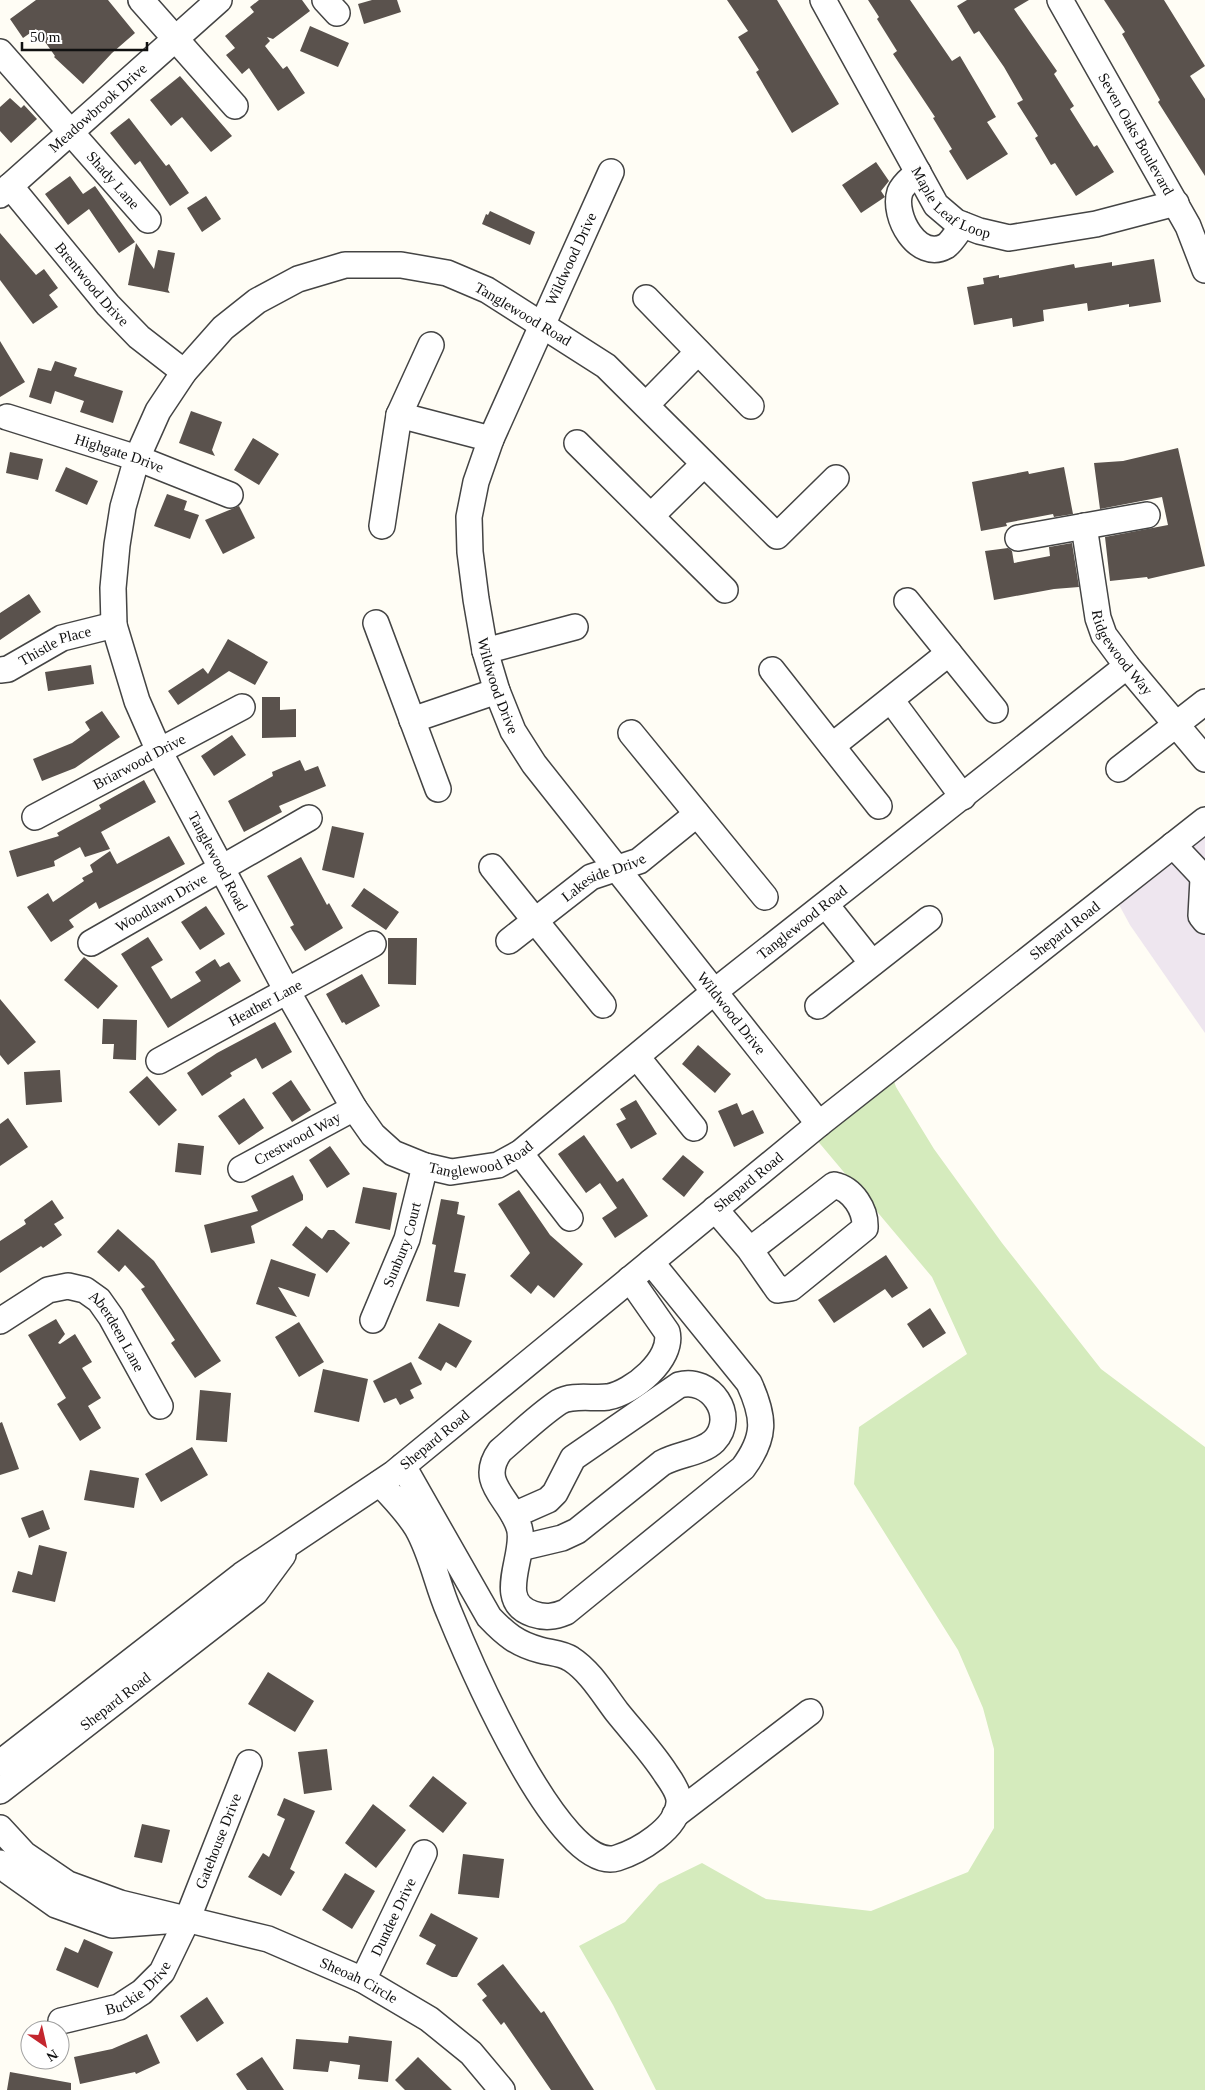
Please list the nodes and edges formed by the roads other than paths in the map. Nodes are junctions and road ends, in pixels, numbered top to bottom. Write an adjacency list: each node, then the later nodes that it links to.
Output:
1 (141, 0): 5 (street)
2 (219, 0): 5 (street, Meadowbrook Drive)
3 (823, 0): 10 (street, Maple Leaf Loop)
4 (1060, 0): 12 (street, Seven Oaks Boulevard)
5 (175, 39): 7 (street); 8 (street, Meadowbrook Drive)
6 (0, 52): 8 (street, Shady Lane)
7 (235, 106)
8 (71, 132): 11 (street, Meadowbrook Drive); 13 (street, Shady Lane)
9 (611, 172): 17 (street, Wildwood Drive)
10 (918, 172): 14 (street, Maple Leaf Loop); 14 (street)
11 (5, 190): 20 (street, Brentwood Drive)
12 (1176, 203): 14 (street, Maple Leaf Loop); 15 (street, Seven Oaks Boulevard)
13 (148, 220)
14 (963, 225)
15 (1205, 270)
16 (646, 298): 19 (street)
17 (542, 324): 20 (street, Tanglewood Road); 21 (street, Tanglewood Road); 25 (street, Wildwood Drive)
18 (431, 345): 23 (street)
19 (698, 352): 21 (street); 22 (street)
20 (184, 372): 27 (street, Tanglewood Road)
21 (646, 405): 28 (street, Tanglewood Road)
22 (751, 406)
23 (399, 415): 25 (street); 33 (street)
24 (6, 417): 27 (street, Highgate Drive)
25 (491, 439): 41 (street, Wildwood Drive)
26 (577, 443): 32 (street)
27 (136, 458): 30 (street, Highgate Drive); 39 (street, Tanglewood Road)
28 (704, 464): 29 (street, Tanglewood Road); 32 (street)
29 (836, 478)
30 (230, 495)
31 (1147, 515): 34 (street)
32 (651, 516): 36 (street)
33 (382, 526)
34 (1084, 526): 35 (street); 43 (street, Ridgewood Way)
35 (1018, 538)
36 (725, 590)
37 (907, 601): 42 (street)
38 (376, 623): 51 (street)
39 (114, 625): 44 (street, Thistle Place); 55 (street, Tanglewood Road)
40 (575, 627): 41 (street)
41 (485, 651): 46 (street, Wildwood Drive)
42 (949, 653): 47 (street); 50 (street)
43 (1127, 666): 52 (street, Ridgewood Way); 59 (street, Tanglewood Road)
44 (0, 670)
45 (772, 670): 54 (street)
46 (498, 691): 51 (street); 68 (street, Wildwood Drive)
47 (891, 700): 54 (street); 59 (street)
48 (1205, 702): 52 (street)
49 (242, 707): 55 (street, Briarwood Drive)
50 (995, 710)
51 (412, 720): 58 (street)
52 (1176, 724): 56 (street, Ridgewood Way); 57 (street)
53 (631, 732): 61 (street)
54 (832, 746): 60 (street)
55 (159, 751): 62 (street, Briarwood Drive); 67 (street, Tanglewood Road)
56 (1205, 759)
57 (1119, 769)
58 (438, 790)
59 (963, 797): 71 (street, Tanglewood Road)
60 (879, 806)
61 (697, 814): 68 (street, Lakeside Drive); 70 (street)
62 (35, 817)
63 (309, 818): 67 (street, Woodlawn Drive)
64 (1205, 820): 65 (street, Shepard Road)
65 (1173, 845): 69 (street); 86 (street, Shepard Road)
66 (492, 867): 73 (street)
67 (221, 868): 76 (street, Woodlawn Drive); 79 (street, Tanglewood Road)
68 (615, 868): 73 (street, Lakeside Drive); 80 (street, Wildwood Drive)
69 (1204, 879): 74 (street)
70 (765, 897)
71 (826, 904): 78 (street); 80 (street, Tanglewood Road)
72 (929, 919): 78 (street)
73 (536, 921): 75 (street, Lakeside Drive); 81 (street)
74 (1205, 921)
75 (509, 941)
76 (91, 943)
77 (373, 944): 79 (street, Heather Lane)
78 (872, 963): 82 (street)
79 (287, 991): 84 (street, Heather Lane); 85 (street, Tanglewood Road)
80 (714, 992): 83 (street, Tanglewood Road); 86 (street, Wildwood Drive)
81 (603, 1005)
82 (818, 1006)
83 (637, 1057): 87 (street); 88 (street, Tanglewood Road)
84 (158, 1061)
85 (354, 1108): 89 (street, Tanglewood Road); 90 (street, Crestwood Way)
86 (819, 1124): 91 (street, Shepard Road)
87 (694, 1128)
88 (520, 1153): 89 (street, Tanglewood Road); 92 (street)
89 (425, 1166): 96 (street, Sunbury Court)
90 (241, 1169)
91 (715, 1209): 93 (street); 94 (street, Shepard Road)
92 (570, 1218)
93 (750, 1250): 93 (street)
94 (651, 1262): 95 (street, Shepard Road); 98 (street)
95 (630, 1279): 99 (street); 103 (street, Shepard Road)
96 (373, 1320)
97 (0, 1321): 102 (street, Aberdeen Lane)
98 (707, 1331): 99 (street); 100 (street)
99 (669, 1338): 105 (street)
100 (737, 1368): 101 (street); 107 (street)
101 (710, 1392): 105 (street); 107 (street)
102 (160, 1406)
103 (403, 1466): 104 (street, Shepard Road); 112 (street)
104 (380, 1483): 106 (street, Shepard Road); 112 (street)
105 (514, 1515): 107 (street)
106 (290, 1544): 109 (street, Shepard Road); 111 (street, Shepard Road)
107 (520, 1548)
108 (810, 1712): 112 (street)
109 (0, 1763)
110 (249, 1763): 116 (street, Gatehouse Drive)
111 (0, 1791)
112 (675, 1815)
113 (0, 1828): 116 (street, Sheoah Circle)
114 (424, 1853): 117 (street, Dundee Drive)
115 (0, 1863): 116 (street, Sheoah Circle)
116 (187, 1920): 117 (street, Sheoah Circle); 118 (street, Buckie Drive)
117 (363, 1980): 119 (street, Sheoah Circle)
118 (65, 2020)
119 (502, 2090)

